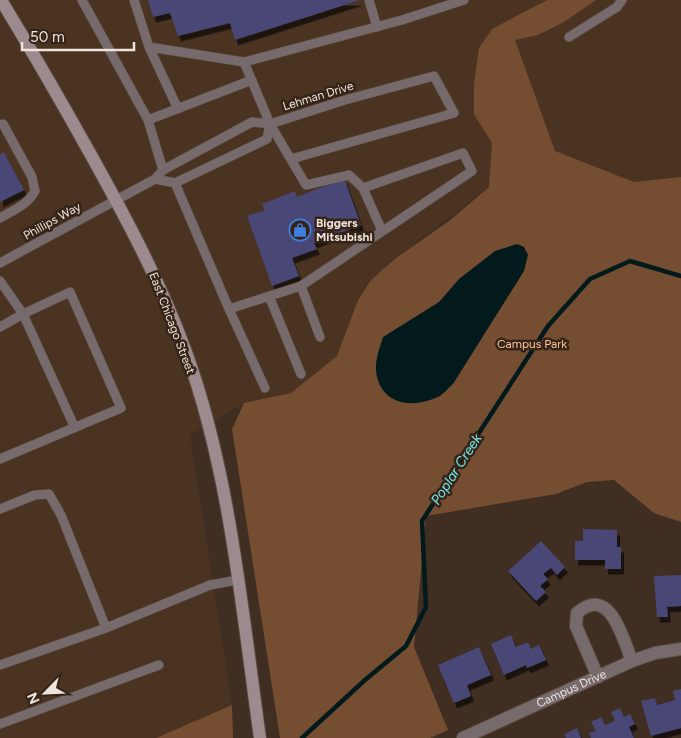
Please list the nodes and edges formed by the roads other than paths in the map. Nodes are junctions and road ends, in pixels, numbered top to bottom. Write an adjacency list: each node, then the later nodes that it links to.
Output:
1 (1, 0): 21 (main road, East Chicago Street)
2 (82, 0): 13 (lane)
3 (134, 0): 9 (lane)
4 (369, 0): 7 (lane)
5 (464, 0): 7 (lane)
6 (622, 0): 8 (lane)
7 (377, 27): 10 (lane)
8 (569, 37)
9 (149, 47): 10 (lane); 12 (lane)
10 (244, 62): 11 (lane)
11 (252, 80): 12 (lane); 15 (lane)
12 (178, 108): 13 (lane)
13 (148, 120): 17 (lane)
14 (4, 124): 22 (lane)
15 (270, 124): 16 (lane); 16 (lane, Lehman Drive); 17 (lane); 19 (lane, Lehman Drive)
16 (291, 159): 20 (lane)
17 (163, 170): 18 (lane)
18 (155, 179): 19 (lane); 21 (lane)
19 (175, 184): 28 (lane)
20 (363, 188): 23 (lane); 23 (lane)
21 (116, 200): 24 (lane, Phillips Way); 37 (main road, East Chicago Street)
22 (0, 218)
23 (382, 231): 26 (lane)
24 (0, 264)
25 (0, 281): 29 (lane)
26 (301, 286): 27 (lane); 31 (lane)
27 (268, 296): 28 (lane); 32 (lane)
28 (228, 309): 33 (lane)
29 (23, 314): 30 (lane); 34 (lane); 34 (lane)
30 (0, 327)
31 (320, 337)
32 (301, 374)
33 (265, 388)
34 (75, 428): 35 (lane)
35 (0, 459)
36 (0, 509): 38 (lane)
37 (238, 580): 38 (lane); 45 (main road, East Chicago Street)
38 (106, 628): 41 (lane)
39 (681, 648): 40 (street, Campus Drive)
40 (632, 661): 43 (street, Campus Drive); 43 (street)
41 (0, 665)
42 (159, 665): 44 (lane)
43 (598, 677): 46 (street, Campus Drive)
44 (0, 724)
45 (260, 738)
46 (463, 738)

